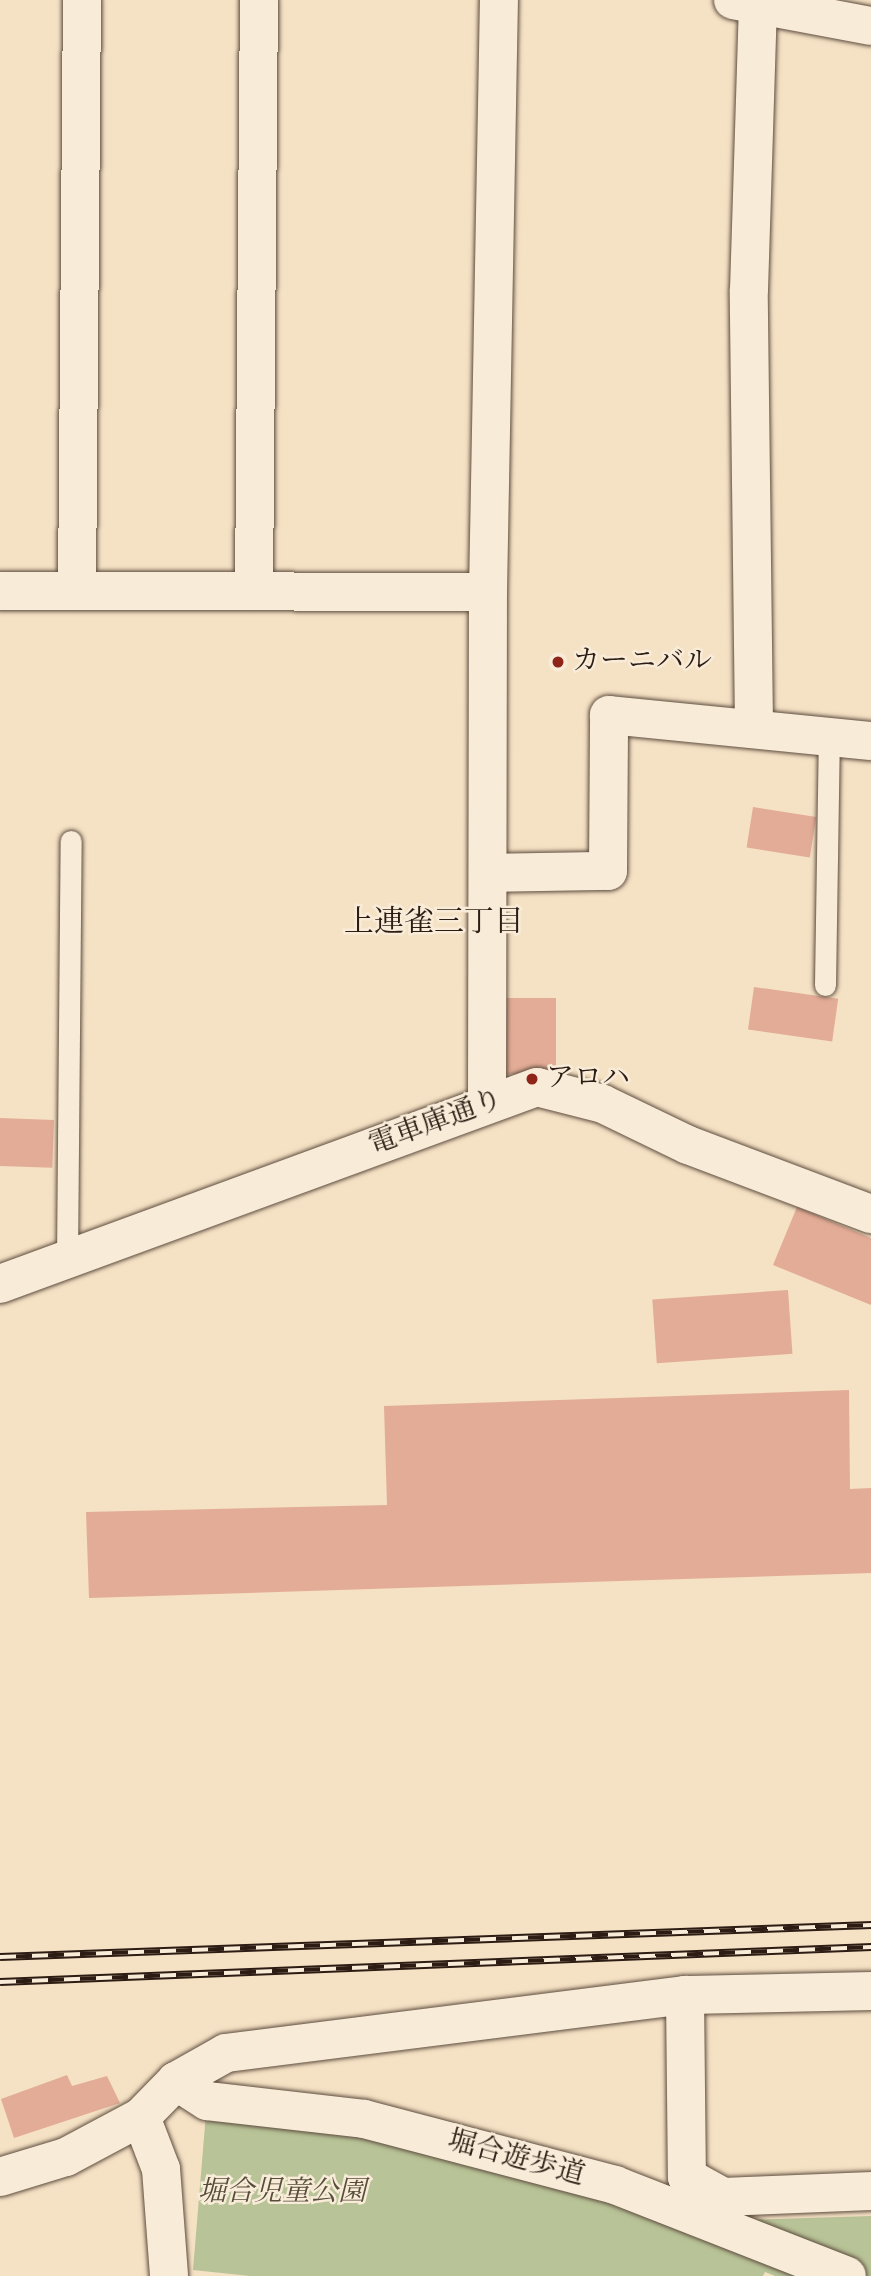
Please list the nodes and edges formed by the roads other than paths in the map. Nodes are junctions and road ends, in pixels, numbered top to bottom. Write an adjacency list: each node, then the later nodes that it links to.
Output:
1 (82, 0): 7 (street)
2 (259, 0): 8 (street)
3 (499, 0): 9 (street)
4 (750, 2): 5 (street); 10 (street)
5 (871, 26)
6 (0, 591): 7 (street)
7 (77, 591): 8 (street)
8 (254, 591): 9 (street)
9 (488, 592): 14 (street)
10 (754, 726): 11 (street); 14 (street)
11 (829, 736): 12 (street); 15 (lane)
12 (871, 741)
13 (71, 841): 18 (lane)
14 (488, 873): 16 (street)
15 (825, 985)
16 (487, 1102): 17 (street, 電車庫通り); 18 (street, 電車庫通り)
17 (871, 1214)
18 (67, 1259): 19 (street, 電車庫通り)
19 (0, 1284)
20 (871, 1991): 21 (street)
21 (685, 1995): 22 (street); 25 (street)
22 (176, 2081): 23 (street); 27 (street, 堀合遊歩道)
23 (141, 2117): 24 (street); 26 (street)
24 (0, 2177)
25 (871, 2191)
26 (169, 2276)
27 (847, 2276)

